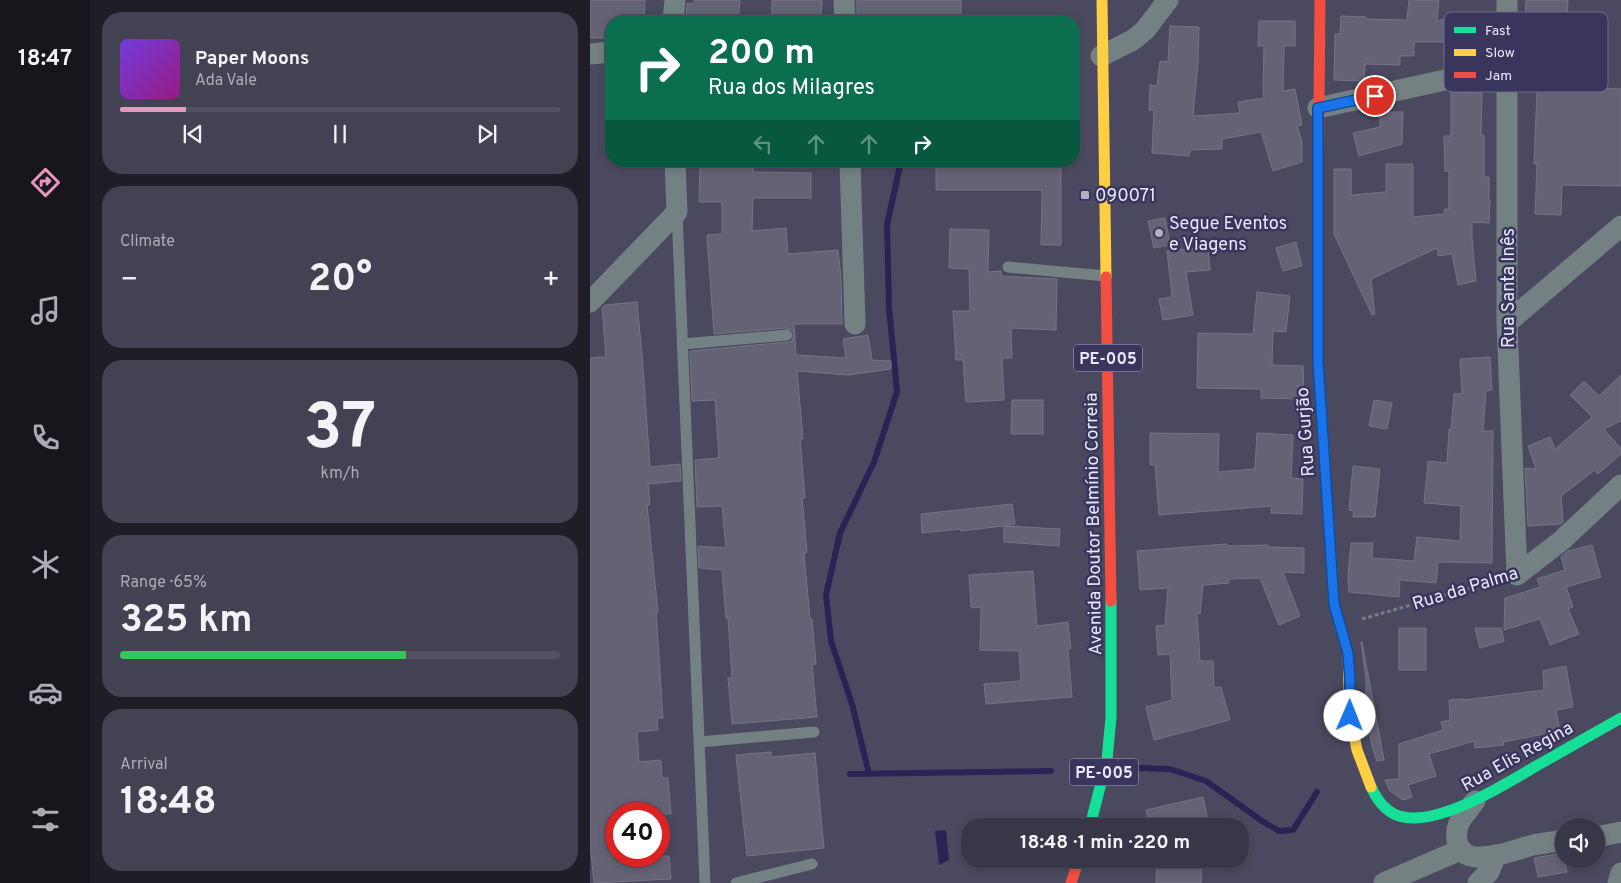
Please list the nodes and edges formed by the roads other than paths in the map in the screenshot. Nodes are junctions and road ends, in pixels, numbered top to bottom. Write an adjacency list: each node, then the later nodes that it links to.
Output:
1 (675, 0): 6 (street)
2 (844, 0): 7 (street)
3 (1102, 0): 10 (street, Avenida Doutor Belmínio Correia / PE-005)
4 (1168, 0): 10 (street)
5 (1320, 0): 13 (street, Rua Gurjão)
6 (674, 15)
7 (845, 15)
8 (605, 53): 9 (street)
9 (590, 54)
10 (1101, 56): 19 (street, Avenida Doutor Belmínio Correia / PE-005)
11 (1444, 80): 13 (street)
12 (1508, 92): 21 (street, Rua Santa Inês)
13 (1318, 108): 32 (street, Rua Gurjão)
14 (675, 167): 16 (street)
15 (850, 167): 22 (street)
16 (677, 212): 20 (street); 24 (lane)
17 (1621, 226): 21 (street)
18 (1008, 267): 19 (lane)
19 (1106, 276): 31 (street, Avenida Doutor Belmínio Correia / PE-005)
20 (590, 302)
21 (1508, 323): 26 (street, Rua Santa Inês)
22 (855, 324)
23 (787, 335): 24 (lane)
24 (683, 344): 29 (lane)
25 (1621, 485): 26 (street, Rua da Palma)
26 (1517, 575)
27 (1621, 718): 30 (street, Rua Elis Regina)
28 (814, 732): 29 (lane)
29 (699, 742): 41 (lane)
30 (1475, 801): 32 (street, Rua Elis Regina); 36 (street)
31 (1092, 818)
32 (1426, 818)
33 (1621, 832): 34 (street)
34 (1605, 835)
35 (1555, 841): 37 (street)
36 (1460, 850): 37 (street); 44 (street)
37 (1496, 855): 45 (street)
38 (812, 864): 42 (lane)
39 (1076, 868): 43 (street)
40 (1621, 873): 46 (street)
41 (705, 883)
42 (736, 883)
43 (1071, 883)
44 (1384, 883)
45 (1478, 883)
46 (1618, 883)

